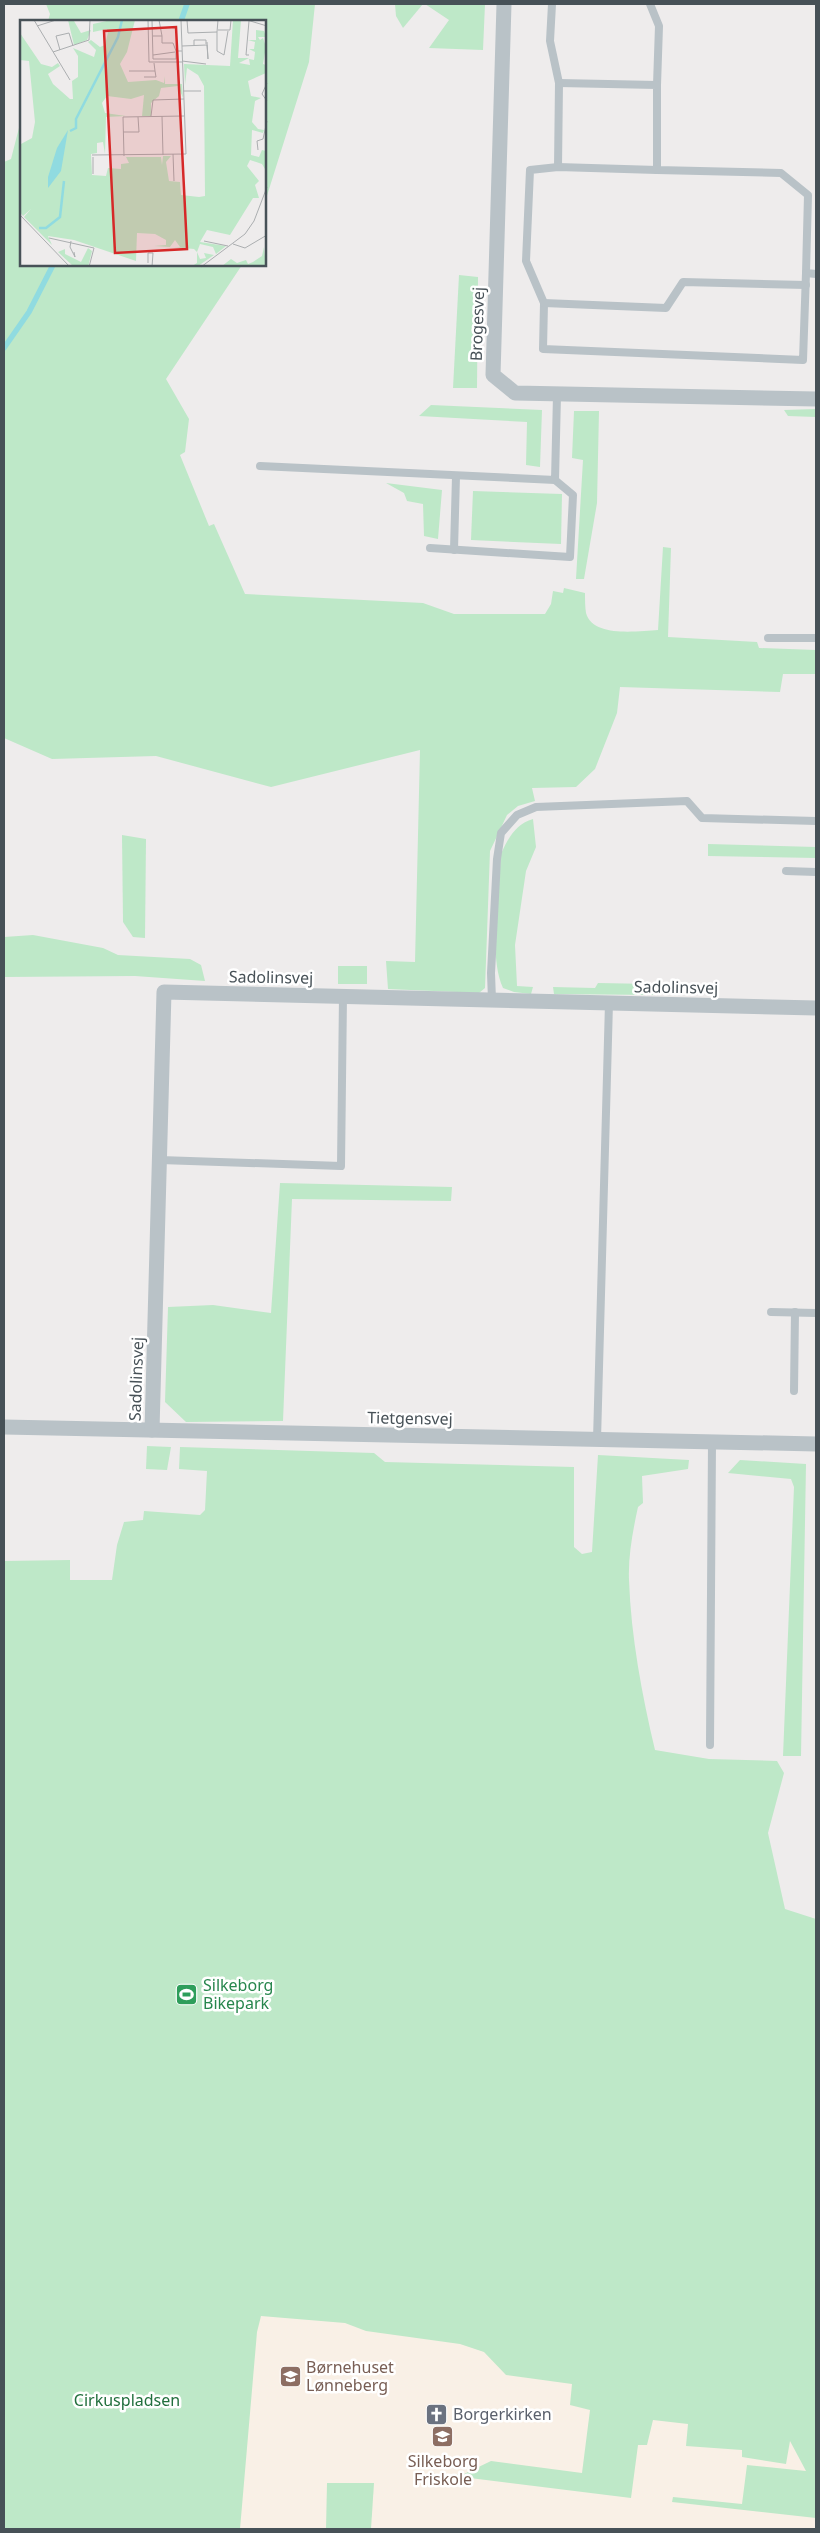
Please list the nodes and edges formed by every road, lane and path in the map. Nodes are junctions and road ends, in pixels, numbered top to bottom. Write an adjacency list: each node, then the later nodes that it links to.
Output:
1 (504, 4): 12 (street, Brogesvej)
2 (552, 4): 4 (lane)
3 (650, 4): 5 (lane)
4 (559, 83): 5 (lane); 6 (lane)
5 (657, 86): 7 (lane)
6 (558, 167): 7 (lane); 11 (lane)
7 (657, 170): 8 (lane)
8 (806, 274): 9 (lane); 10 (lane)
9 (816, 274)
10 (806, 285): 11 (lane); 11 (lane)
11 (544, 303)
12 (557, 395): 13 (street, Brogesvej); 16 (lane)
13 (816, 399)
14 (260, 466): 15 (lane)
15 (456, 476): 16 (lane); 18 (lane)
16 (555, 480): 18 (lane)
17 (430, 548): 18 (lane)
18 (454, 550)
19 (768, 638): 20 (lane)
20 (816, 638)
21 (816, 821): 25 (lane)
22 (786, 871): 23 (lane)
23 (816, 872)
24 (344, 996): 25 (street, Sadolinsvej); 28 (street, Sadolinsvej); 28 (lane)
25 (492, 1000): 26 (street, Sadolinsvej)
26 (609, 1003): 27 (street, Sadolinsvej); 35 (lane)
27 (816, 1008)
28 (160, 1160): 34 (street, Sadolinsvej)
29 (771, 1312): 30 (lane)
30 (795, 1312): 31 (lane); 32 (lane)
31 (816, 1313)
32 (794, 1391)
33 (4, 1427): 34 (street, Tietgensvej)
34 (152, 1430): 35 (street, Tietgensvej)
35 (597, 1440): 36 (street, Tietgensvej)
36 (712, 1442): 37 (street, Tietgensvej); 38 (lane)
37 (816, 1444)
38 (710, 1745)

